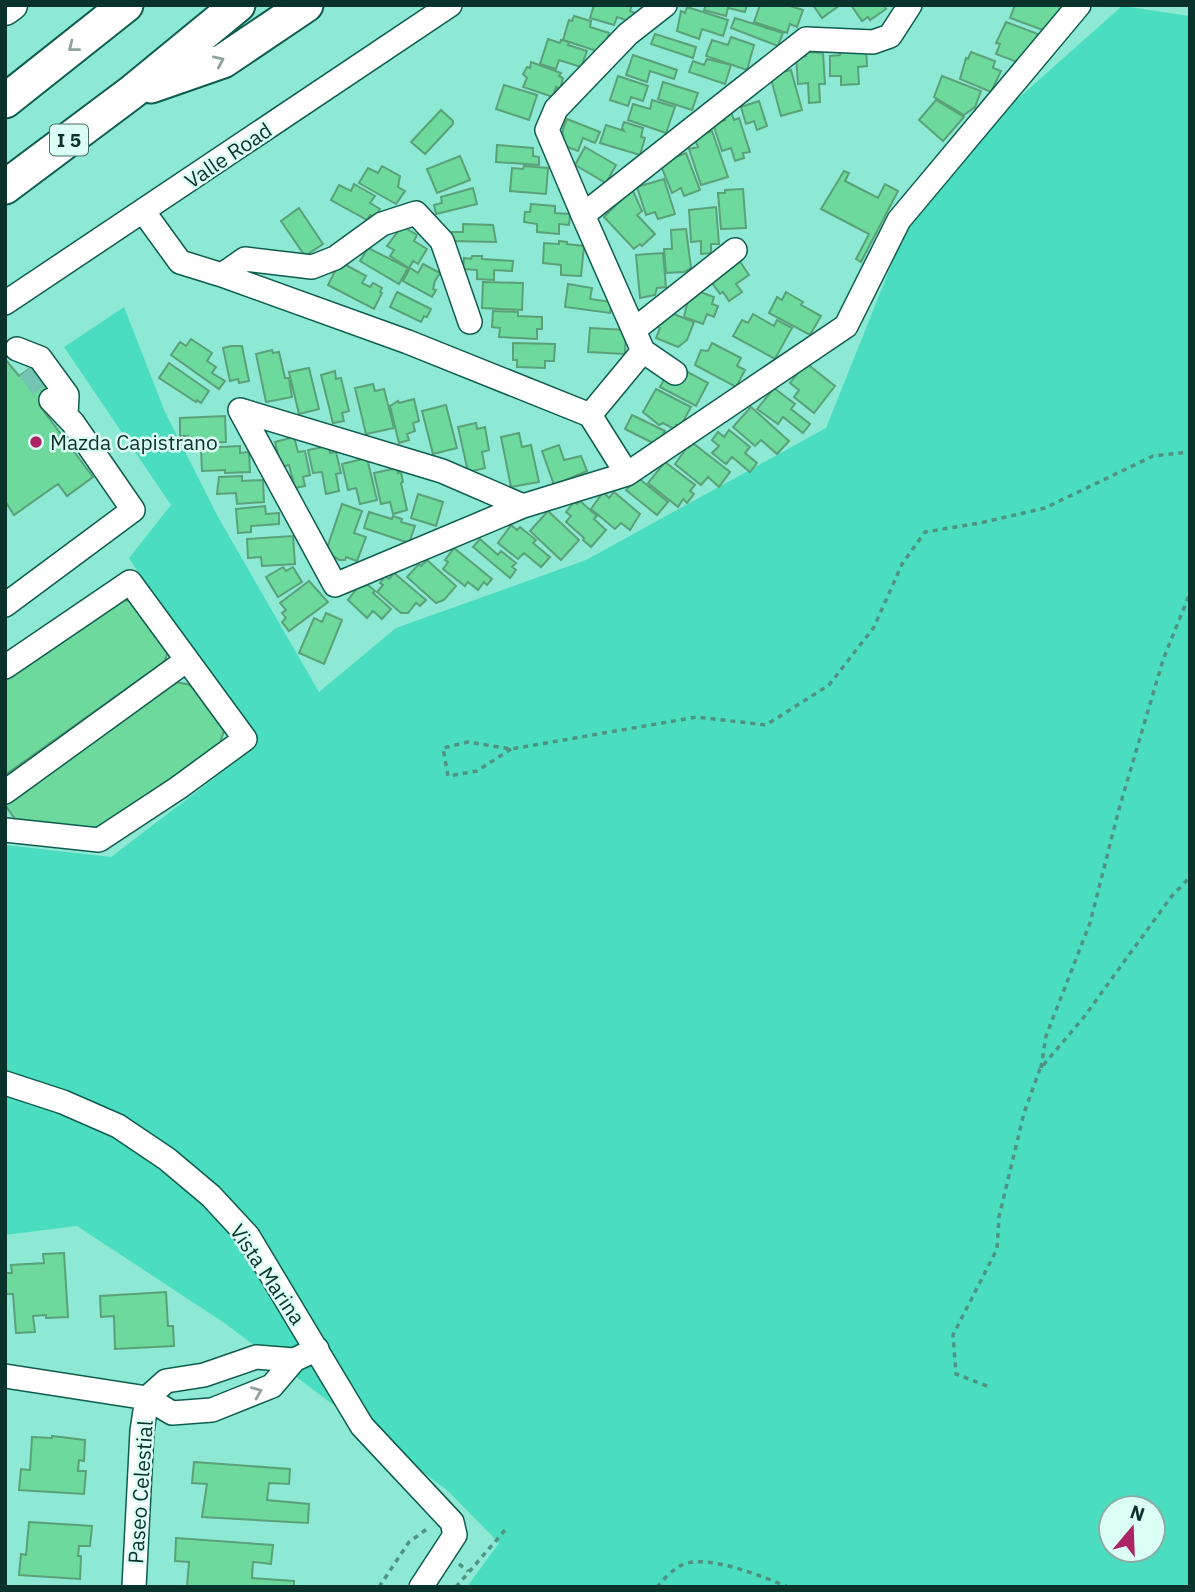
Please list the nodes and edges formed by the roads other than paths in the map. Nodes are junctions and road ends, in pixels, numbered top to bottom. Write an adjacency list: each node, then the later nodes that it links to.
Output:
1 (12, 5): 9 (main road)
2 (127, 5): 11 (highway, one-way to 11)
3 (238, 5): 10 (highway, I 5)
4 (306, 5): 10 (highway, one-way to 4)
5 (450, 5): 13 (street, Valle Road)
6 (665, 5): 14 (street)
7 (910, 5): 14 (street)
8 (1079, 5): 24 (street)
9 (5, 10)
10 (132, 92): 12 (highway, I 5)
11 (5, 101)
12 (5, 187)
13 (143, 211): 16 (street); 17 (street, Valle Road)
14 (583, 215): 19 (street)
15 (735, 250): 19 (street)
16 (222, 275): 18 (street); 23 (street)
17 (5, 303)
18 (470, 322)
19 (634, 330): 21 (street)
20 (17, 350): 26 (street)
21 (643, 351): 22 (street); 23 (street)
22 (675, 373)
23 (590, 415): 24 (street)
24 (626, 474): 25 (street)
25 (523, 506): 25 (street)
26 (5, 605)
27 (187, 660): 28 (street); 29 (street); 30 (street)
28 (5, 667)
29 (5, 792)
30 (5, 830)
31 (5, 1083): 32 (street, Vista Marina)
32 (317, 1349): 33 (street); 39 (street, Vista Marina)
33 (294, 1360): 35 (street); 37 (street, one-way to 33)
34 (5, 1376): 36 (street)
35 (204, 1376): 36 (street); 37 (street)
36 (147, 1398): 37 (street); 38 (street, Paseo Celestial)
37 (212, 1410)
38 (134, 1587)
39 (421, 1587)

